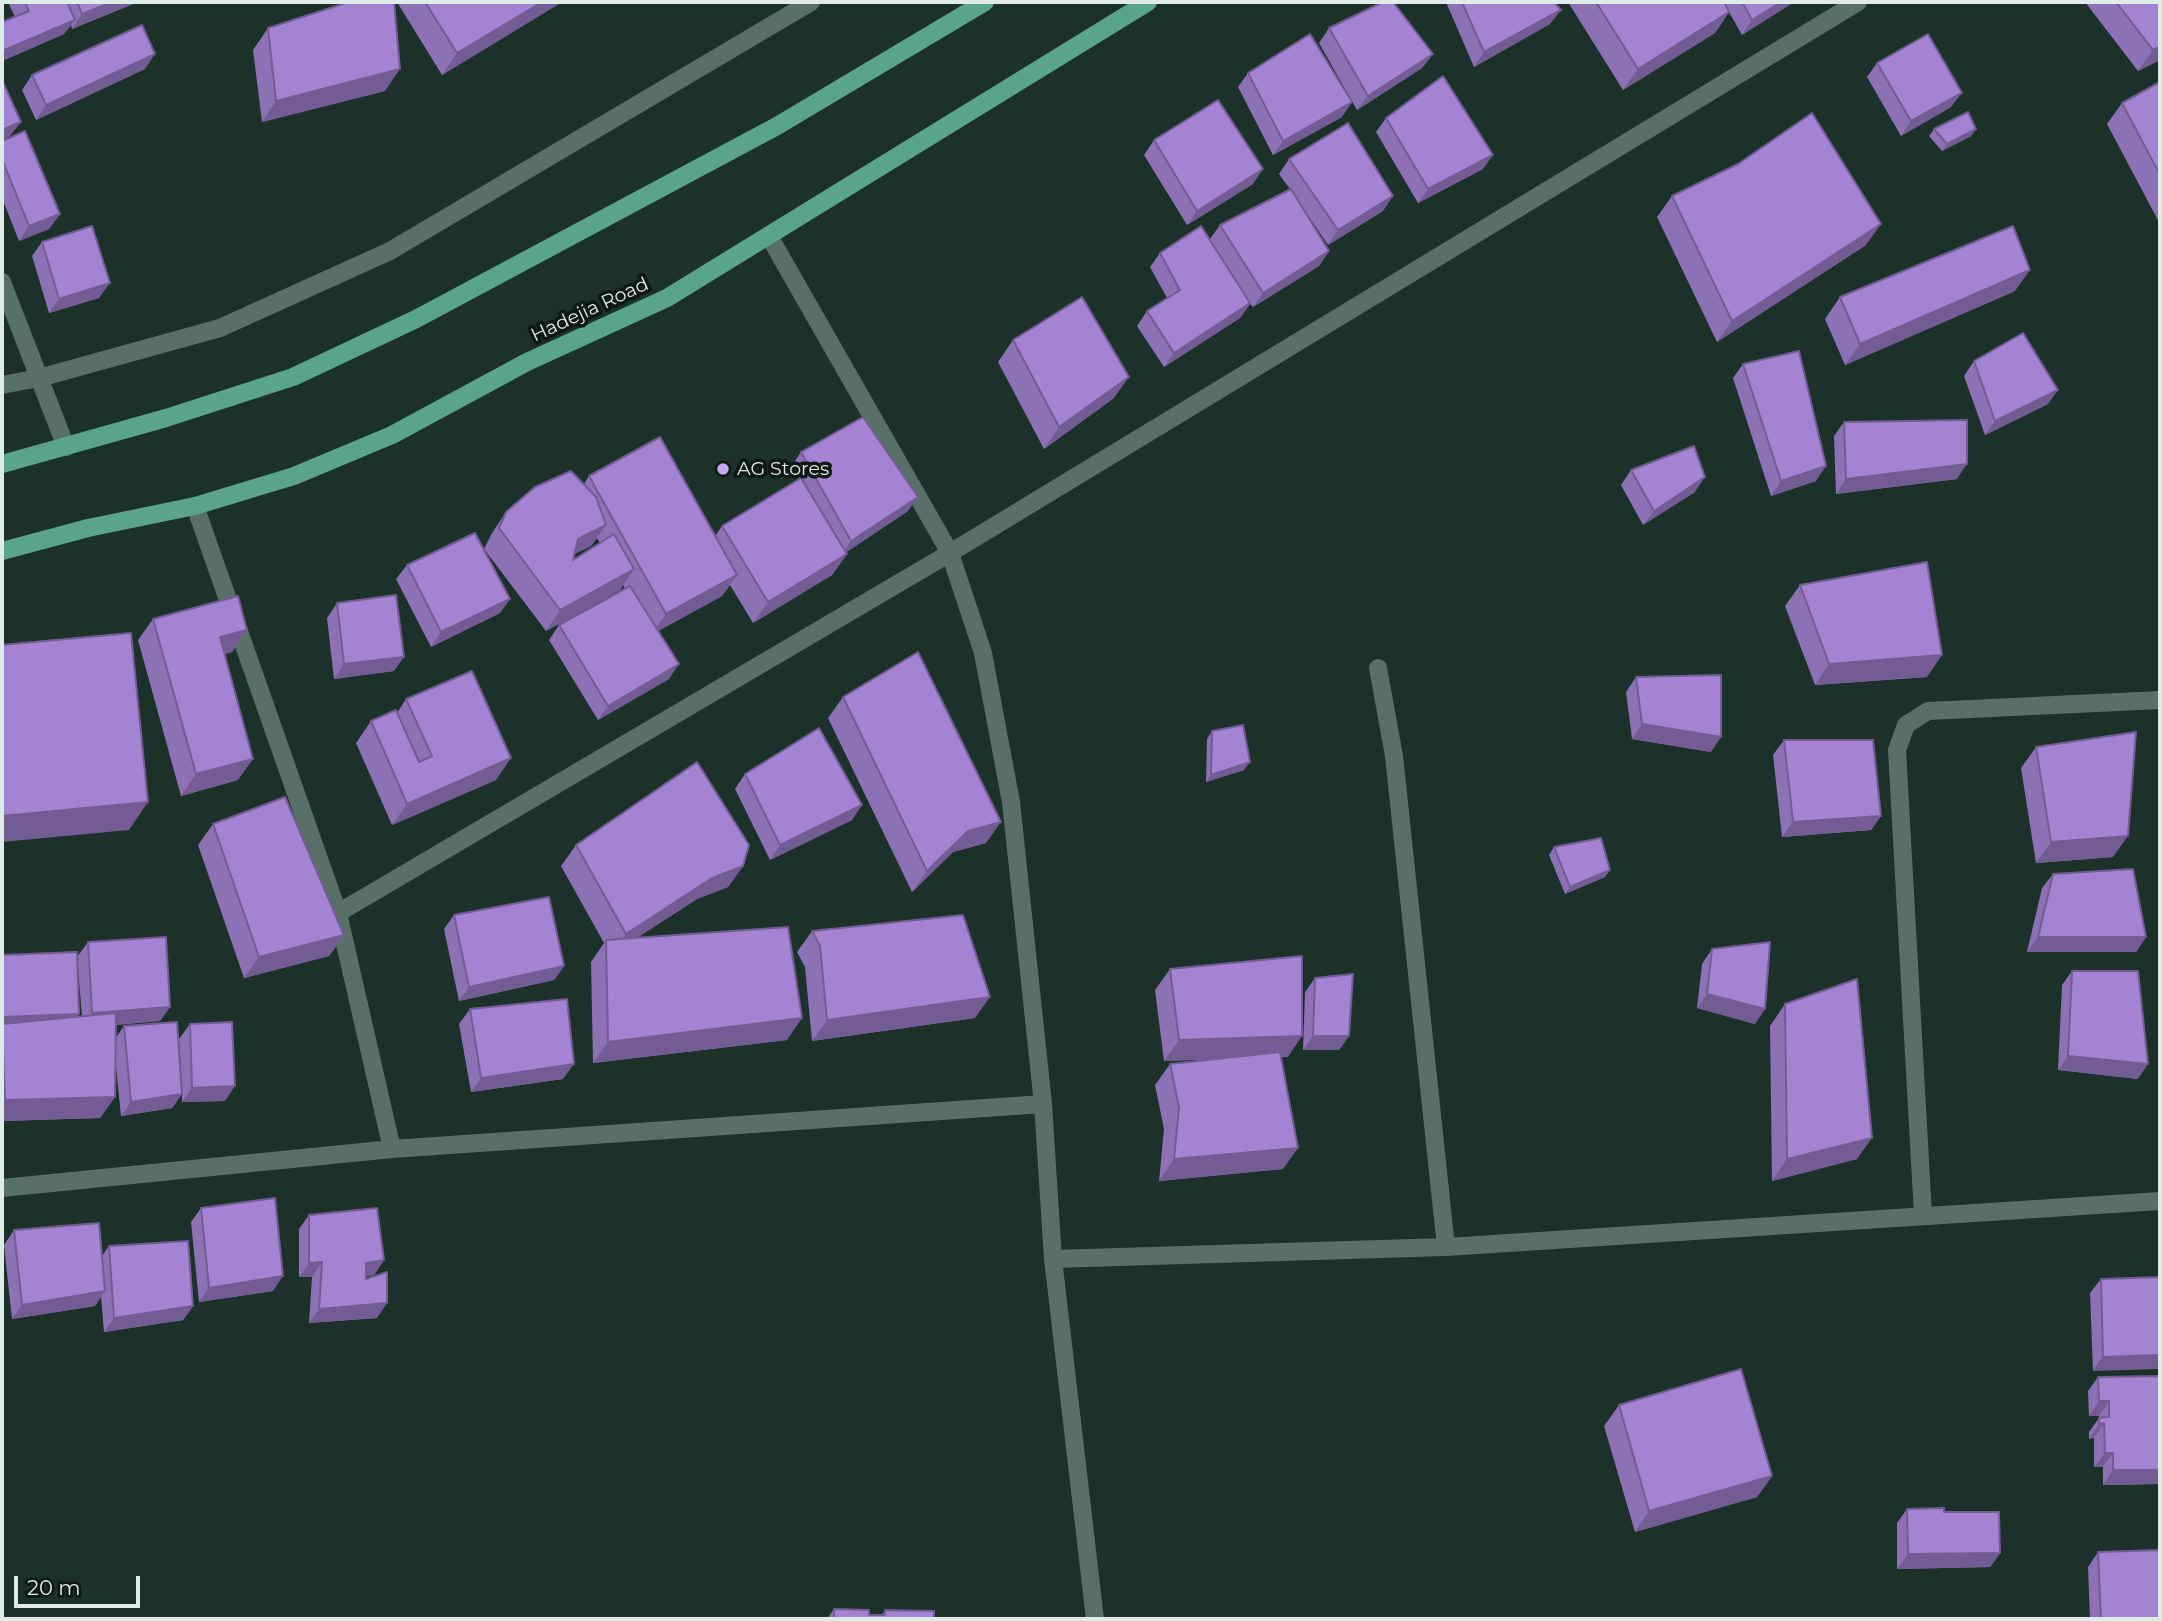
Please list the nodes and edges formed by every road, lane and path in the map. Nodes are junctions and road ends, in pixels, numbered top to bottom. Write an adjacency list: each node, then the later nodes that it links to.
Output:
1 (811, 2): 7 (street)
2 (985, 2): 9 (main road)
3 (1148, 2): 5 (main road, Hadejia Road)
4 (1858, 2): 13 (street)
5 (769, 236): 11 (main road, Hadejia Road); 13 (street)
6 (2, 282): 7 (street)
7 (39, 378): 8 (street); 9 (street)
8 (2, 385)
9 (66, 447): 10 (main road)
10 (2, 464)
11 (195, 506): 12 (main road, Hadejia Road); 16 (street)
12 (2, 551)
13 (950, 553): 16 (street); 17 (street)
14 (1378, 668): 22 (street)
15 (2160, 700): 21 (street)
16 (338, 913): 18 (street)
17 (1043, 1104): 18 (street); 23 (street)
18 (392, 1149): 19 (street)
19 (2, 1188)
20 (2160, 1201): 21 (street)
21 (1923, 1215): 22 (street)
22 (1446, 1247): 23 (street)
23 (1053, 1259): 24 (street)
24 (1095, 1619)

